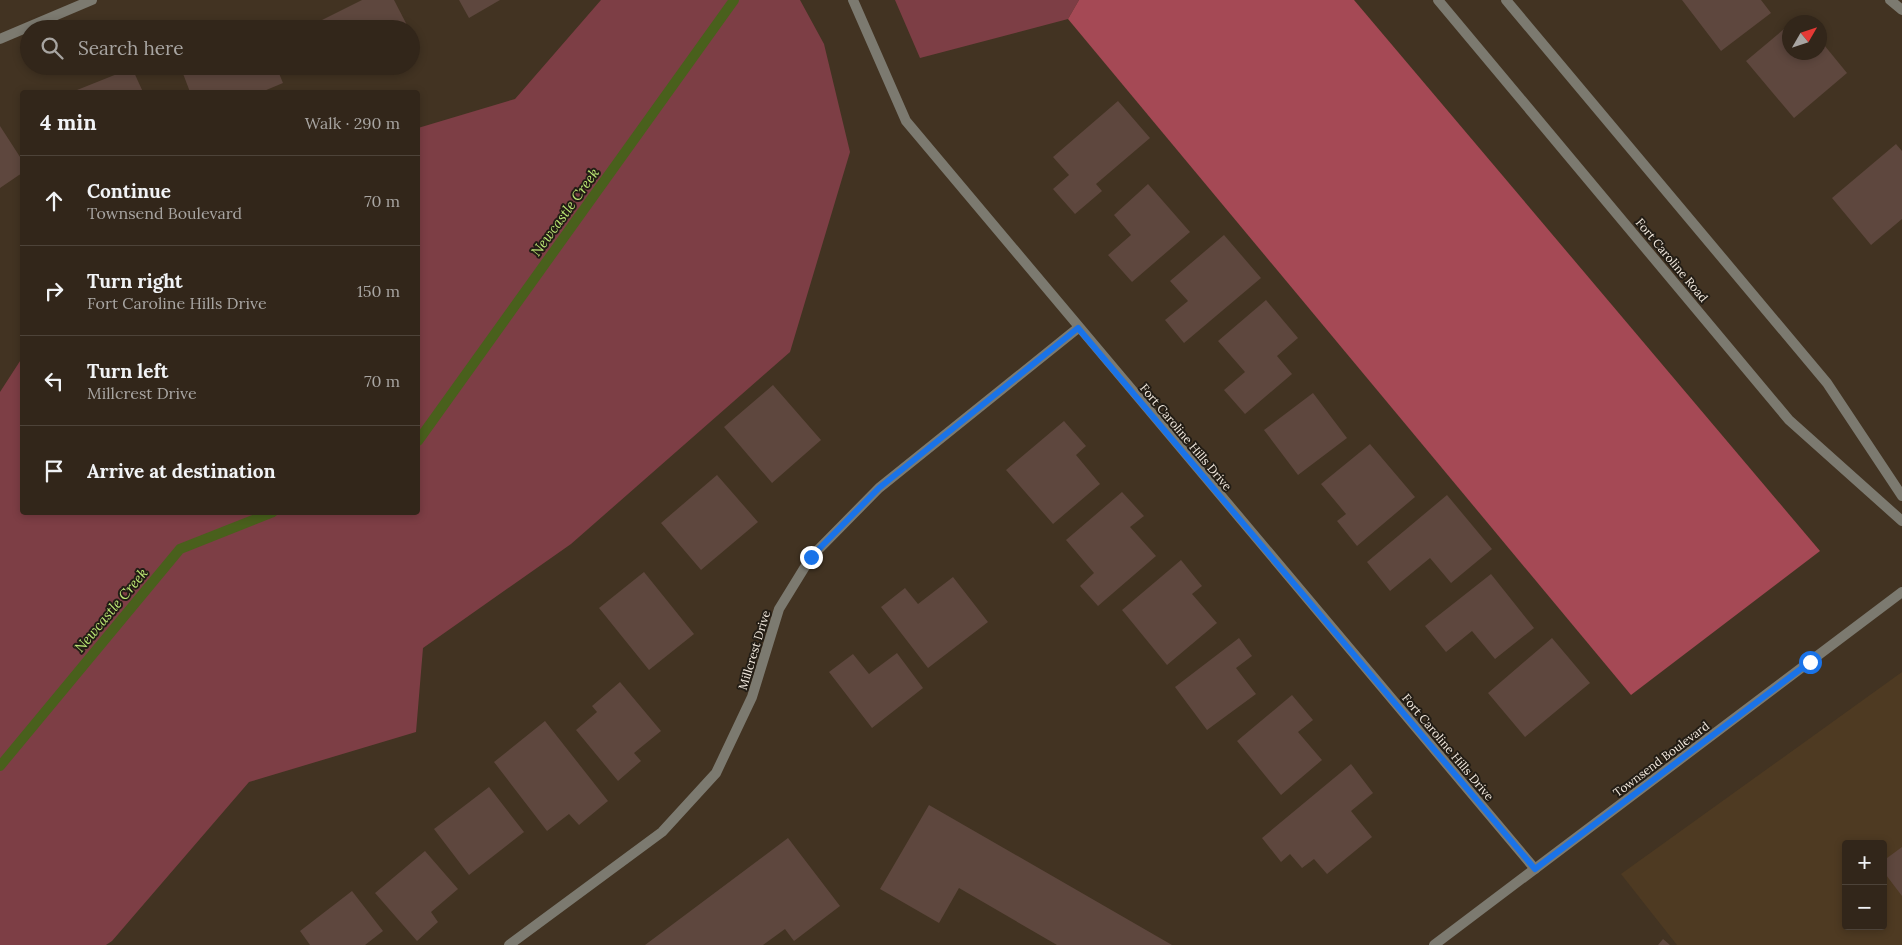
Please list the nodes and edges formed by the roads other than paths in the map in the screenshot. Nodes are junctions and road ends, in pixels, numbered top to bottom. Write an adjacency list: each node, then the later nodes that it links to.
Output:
1 (92, 0): 7 (street)
2 (853, 0): 10 (street, Fort Caroline Hills Drive)
3 (1438, 0): 12 (street, Fort Caroline Road)
4 (1506, 0): 11 (street)
5 (1890, 0): 6 (street)
6 (1902, 10)
7 (45, 20)
8 (20, 31): 9 (street)
9 (0, 39)
10 (1078, 328): 14 (street, Fort Caroline Hills Drive); 15 (street, Millcrest Drive)
11 (1902, 496)
12 (1902, 521)
13 (1902, 592): 14 (street, Townsend Boulevard)
14 (1535, 869): 16 (street, Townsend Boulevard)
15 (510, 945)
16 (1434, 945)

